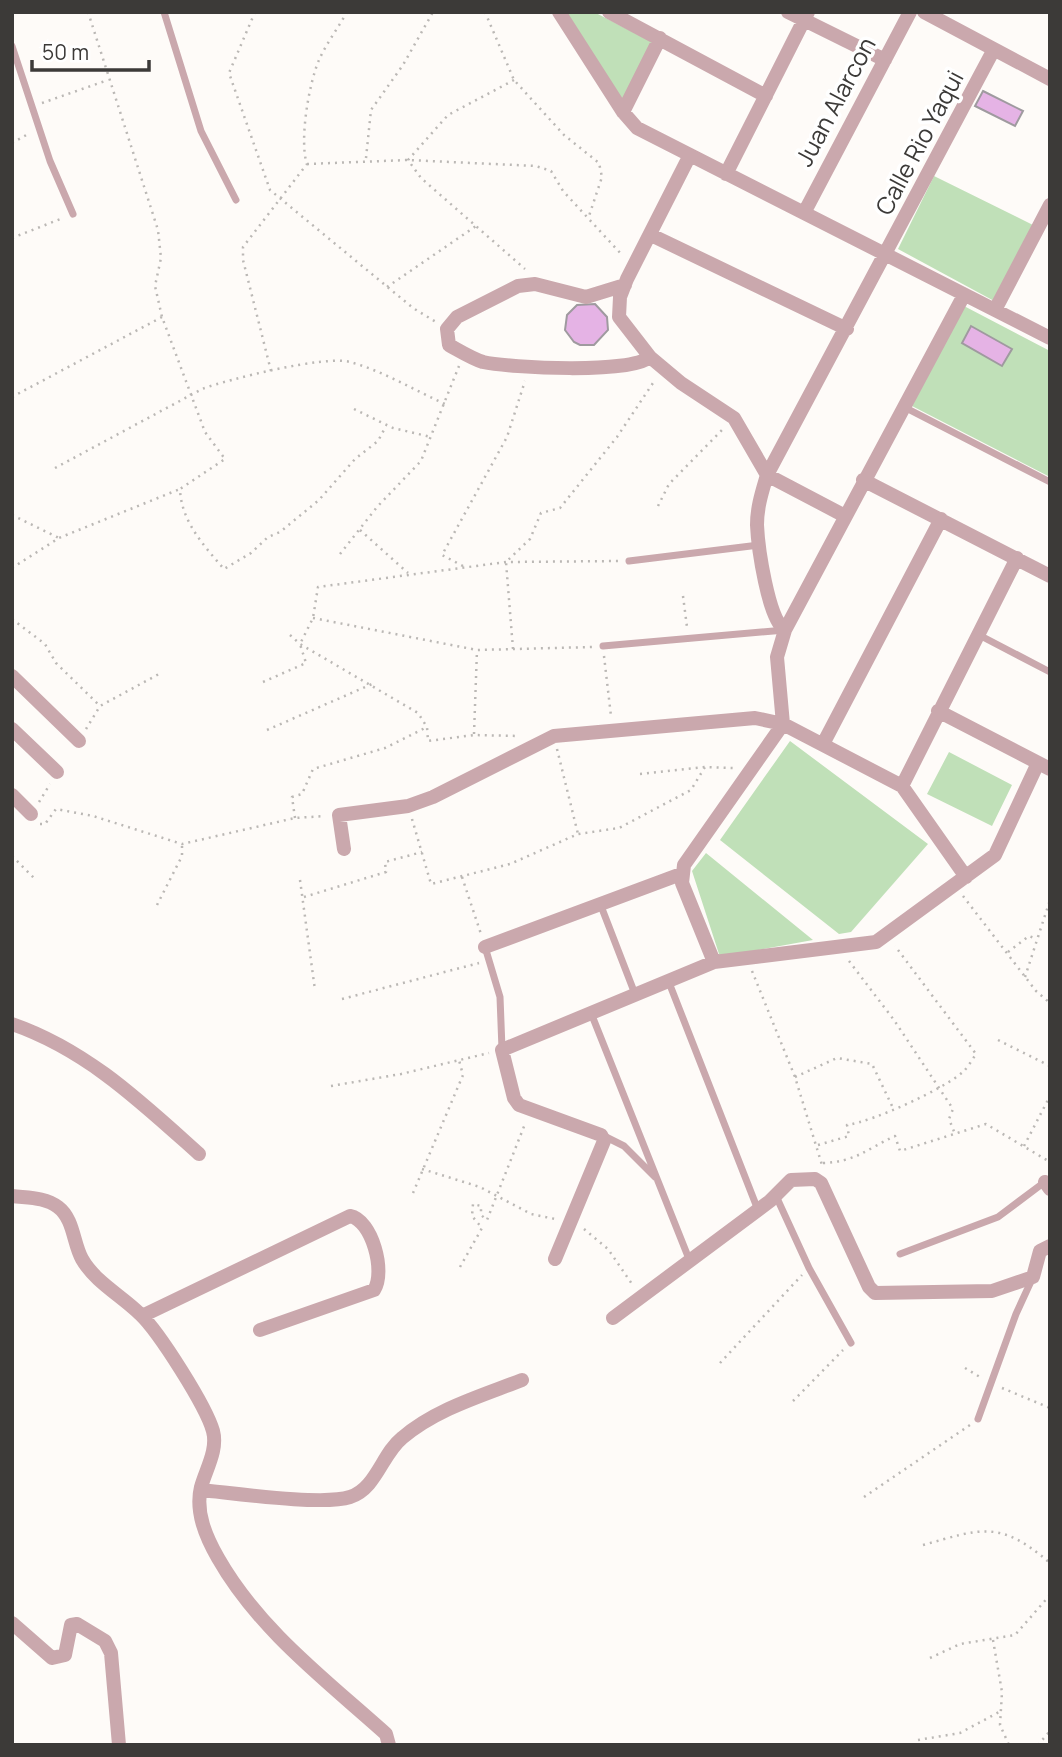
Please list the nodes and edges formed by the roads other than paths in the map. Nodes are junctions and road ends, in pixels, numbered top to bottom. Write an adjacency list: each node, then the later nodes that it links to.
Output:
1 (164, 12): 17 (lane)
2 (559, 12): 14 (street)
3 (609, 12): 8 (street)
4 (788, 12): 7 (street)
5 (910, 12): 11 (street, Juan Alarcon)
6 (924, 12): 10 (street)
7 (806, 16): 11 (street); 13 (street)
8 (660, 38): 13 (street); 14 (street)
9 (12, 46): 20 (lane)
10 (993, 51): 12 (street); 22 (street, Calle Rio Yaqui)
11 (885, 60): 19 (street, Juan Alarcon)
12 (1050, 79)
13 (766, 96): 16 (street)
14 (623, 112): 15 (street)
15 (690, 155): 16 (street); 21 (street)
16 (726, 174): 19 (street)
17 (236, 200)
18 (1050, 205): 25 (street)
19 (804, 213): 22 (street)
20 (73, 214)
21 (651, 235): 23 (street); 26 (street)
22 (887, 255): 24 (street); 26 (street, Calle Rio Yaqui)
23 (625, 285): 28 (street); 28 (street)
24 (964, 295): 25 (street); 29 (street)
25 (995, 310): 27 (street)
26 (847, 329): 30 (street, Calle Rio Yaqui)
27 (1050, 338)
28 (650, 357): 30 (street)
29 (903, 406): 31 (street); 32 (lane)
30 (767, 475): 33 (street); 35 (street, Calle Rio Yaqui)
31 (863, 480): 33 (street); 34 (street)
32 (1050, 482)
33 (845, 516): 39 (street)
34 (941, 519): 36 (street); 48 (street)
35 (759, 545): 37 (lane); 39 (street, Calle Rio Yaqui)
36 (1017, 558): 38 (street); 40 (street)
37 (629, 561)
38 (1050, 576)
39 (785, 630): 41 (lane); 45 (street)
40 (978, 635): 42 (lane); 44 (street)
41 (603, 646)
42 (1050, 672)
43 (12, 676): 47 (street)
44 (938, 711): 49 (street); 51 (street)
45 (783, 724): 48 (street); 54 (street); 55 (street)
46 (12, 729): 50 (street)
47 (79, 741)
48 (823, 744): 51 (street)
49 (1044, 766): 56 (street)
50 (57, 772)
51 (902, 786): 56 (street)
52 (12, 794): 53 (street)
53 (31, 814)
54 (344, 849)
55 (681, 874): 57 (street); 59 (street)
56 (960, 881): 59 (street)
57 (601, 906): 58 (street); 61 (lane)
58 (487, 954): 64 (lane)
59 (714, 962): 60 (street)
60 (668, 980): 61 (street); 71 (lane)
61 (635, 994): 62 (street)
62 (591, 1012): 64 (street); 67 (lane)
63 (12, 1024): 66 (street)
64 (502, 1050): 65 (street)
65 (601, 1135): 67 (lane); 74 (street)
66 (200, 1154)
67 (657, 1180): 75 (lane)
68 (1048, 1183): 73 (lane)
69 (776, 1195): 71 (street); 76 (street); 80 (lane)
70 (12, 1196): 77 (street)
71 (758, 1210): 75 (street)
72 (1050, 1246): 76 (street)
73 (900, 1254)
74 (555, 1259)
75 (689, 1259): 78 (street)
76 (1033, 1277): 82 (lane)
77 (142, 1316): 79 (street); 83 (street)
78 (613, 1318)
79 (260, 1330)
80 (851, 1342)
81 (522, 1380): 83 (street)
82 (978, 1419)
83 (201, 1490): 86 (street)
84 (12, 1623): 85 (street)
85 (119, 1745)
86 (389, 1745)

